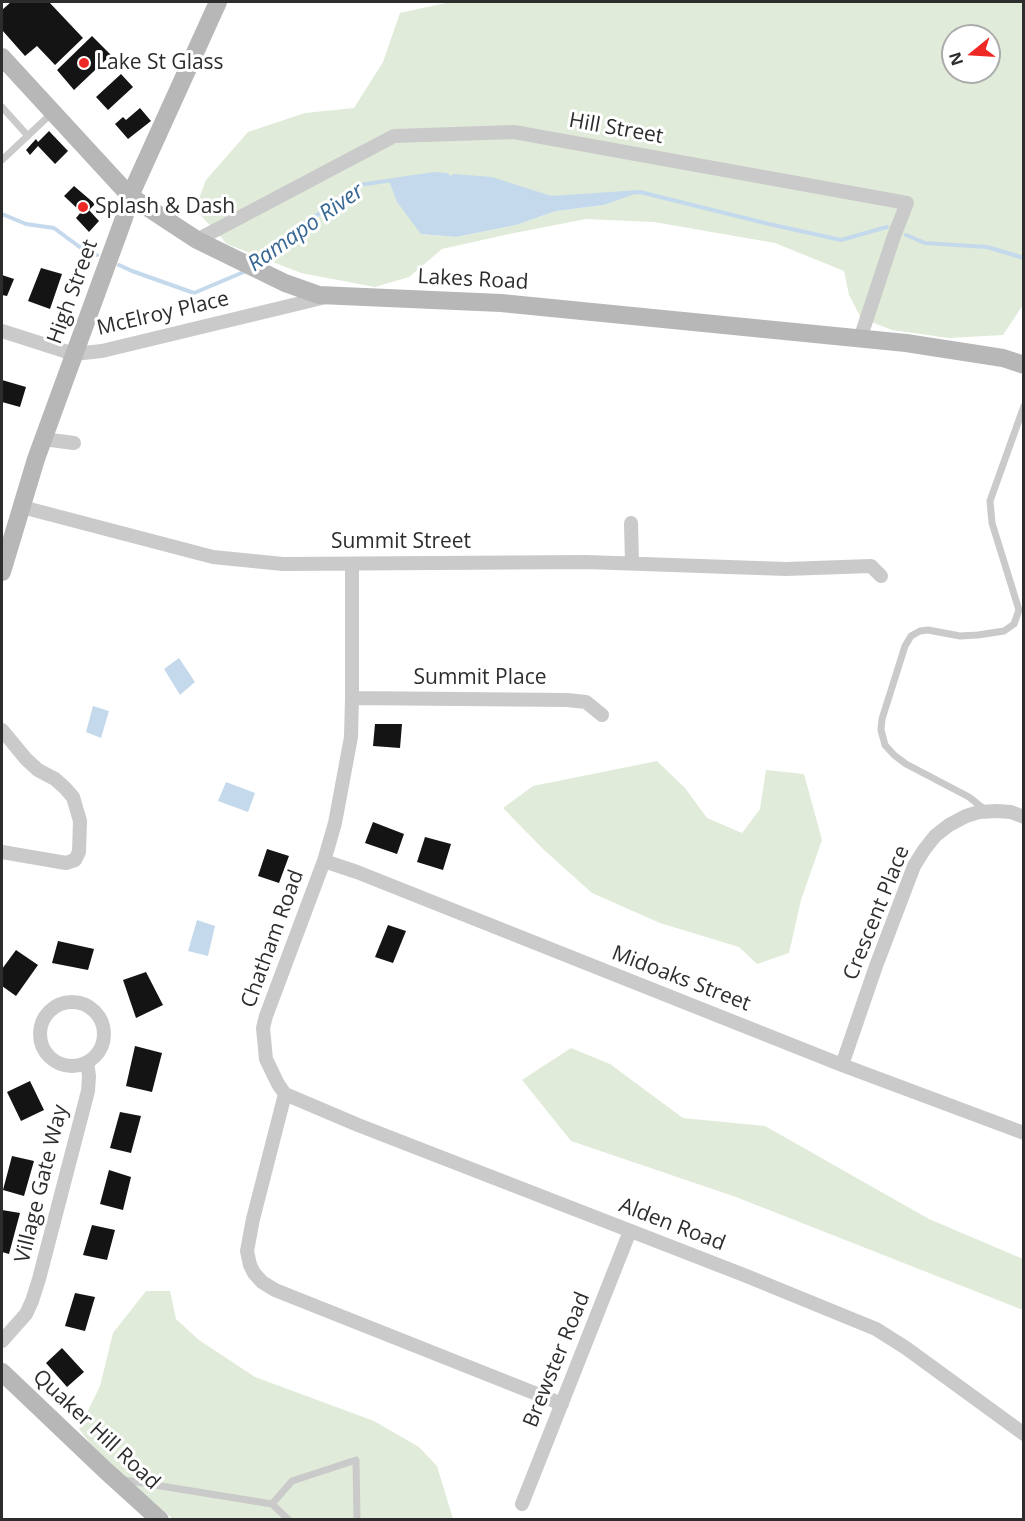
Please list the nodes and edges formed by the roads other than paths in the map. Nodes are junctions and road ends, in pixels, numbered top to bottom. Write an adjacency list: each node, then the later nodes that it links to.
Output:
1 (218, 2): 7 (main road, High Street)
2 (2, 57): 4 (main road, Lakes Road)
3 (2, 107): 5 (lane)
4 (52, 112): 5 (lane); 7 (main road, Lakes Road)
5 (28, 136): 6 (lane)
6 (2, 160)
7 (130, 196): 8 (main road, Lakes Road); 12 (main road, High Street)
8 (197, 240): 9 (main road, Lakes Road); 11 (street, Hill Street)
9 (330, 296): 11 (main road, Lakes Road); 12 (street, McElroy Place)
10 (2, 331): 12 (street)
11 (860, 339): 13 (main road, Lakes Road)
12 (74, 354): 15 (main road, High Street)
13 (1023, 365)
14 (1023, 406): 27 (lane)
15 (43, 439): 16 (street); 17 (main road, High Street)
16 (74, 443)
17 (21, 507): 19 (main road, High Street); 21 (street, Summit Street)
18 (631, 523): 20 (street)
19 (4, 553): 22 (main road, High Street)
20 (632, 563): 21 (street, Summit Street); 23 (street, Summit Street)
21 (352, 564): 24 (street, Chatham Road)
22 (2, 572)
23 (881, 576)
24 (352, 698): 25 (street, Summit Place); 30 (street, Chatham Road)
25 (602, 715)
26 (2, 730): 29 (street)
27 (986, 811): 28 (street, Crescent Place); 32 (street, Crescent Place)
28 (1023, 817)
29 (2, 852)
30 (324, 861): 32 (street, Midoaks Street); 33 (street, Chatham Road)
31 (87, 1062): 31 (street); 36 (street, Village Gate Way)
32 (842, 1065): 34 (street, Midoaks Street)
33 (285, 1094): 35 (street, Alden Road); 38 (street)
34 (1023, 1133)
35 (630, 1231): 38 (street, Brewster Road); 39 (street, Alden Road)
36 (2, 1341)
37 (2, 1372): 40 (main road, Quaker Hill Road)
38 (562, 1404): 42 (street, Brewster Road)
39 (1023, 1434)
40 (114, 1478): 41 (lane); 43 (main road, Quaker Hill Road)
41 (272, 1504): 44 (lane); 45 (lane)
42 (522, 1504)
43 (160, 1520)
44 (289, 1520)
45 (357, 1520)

